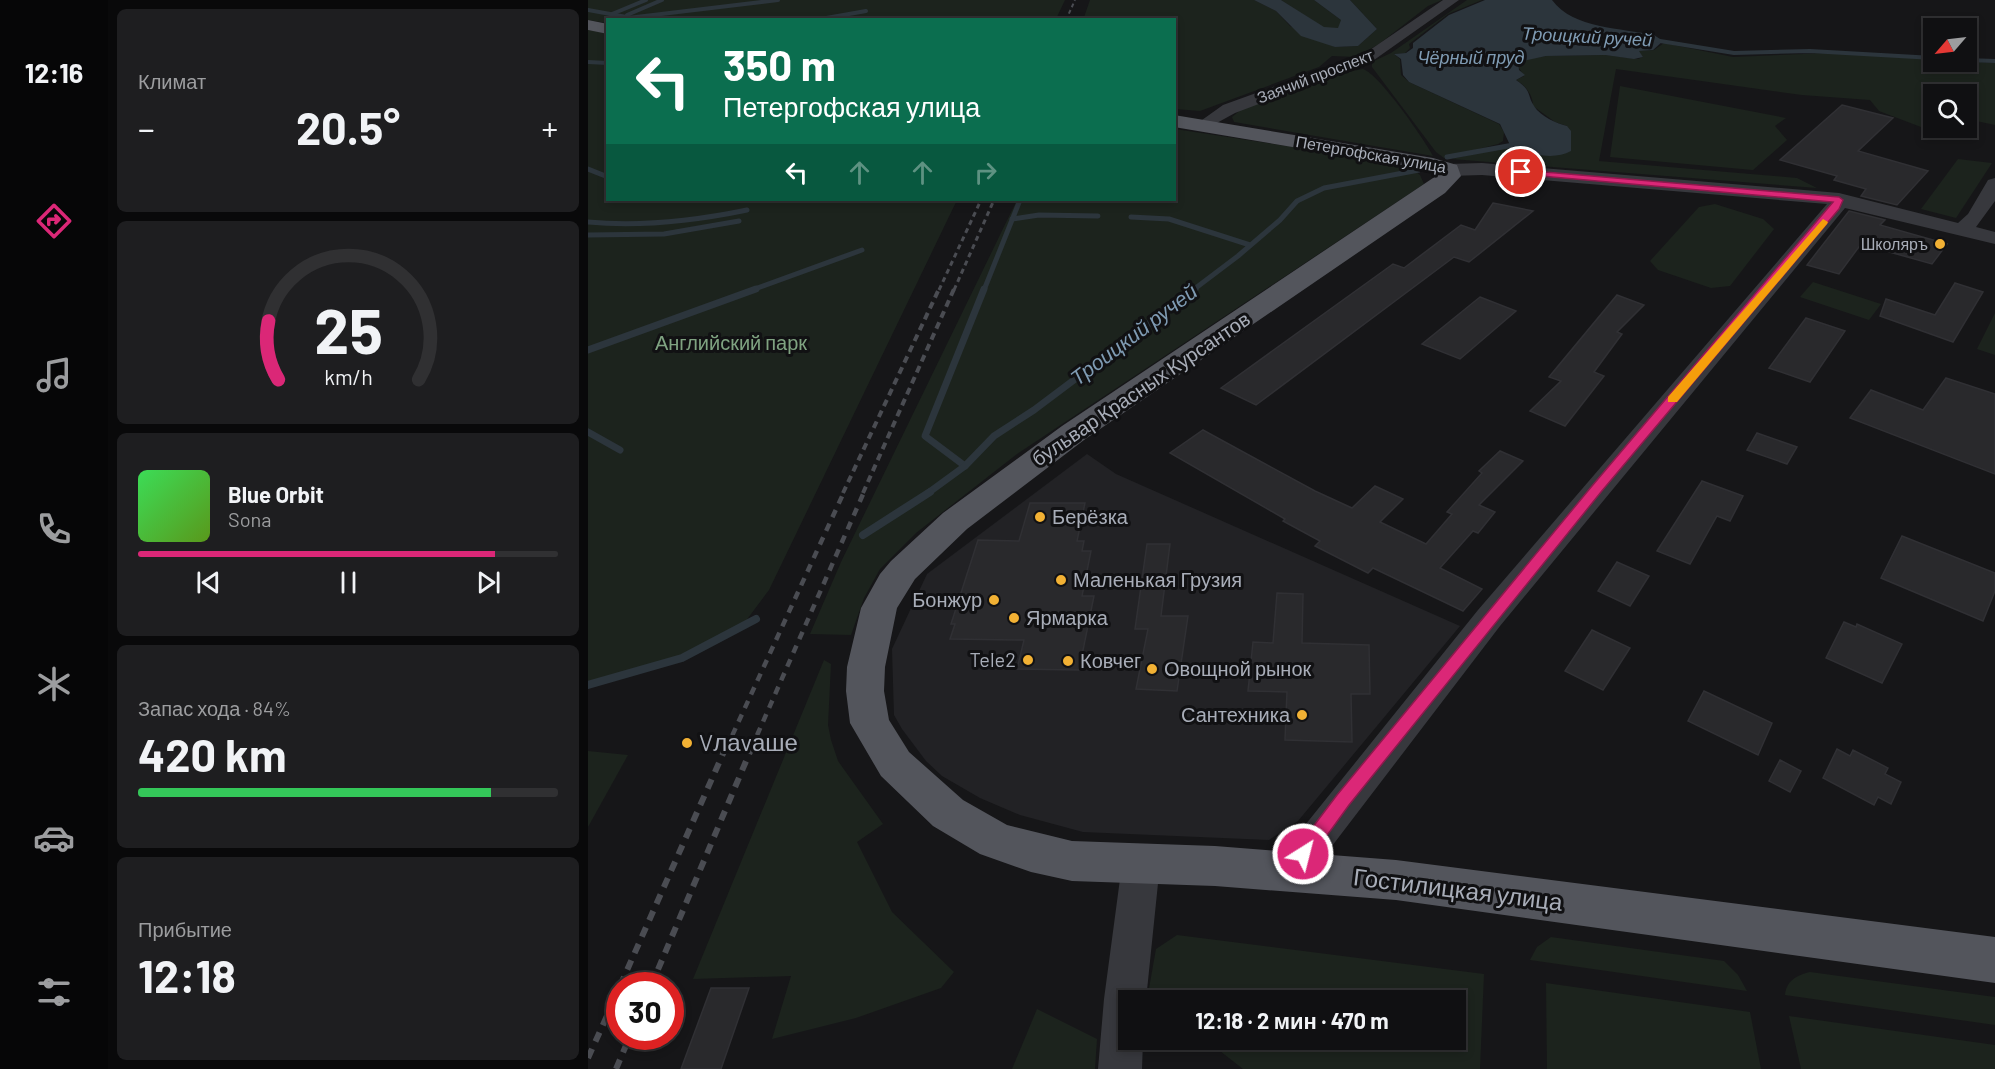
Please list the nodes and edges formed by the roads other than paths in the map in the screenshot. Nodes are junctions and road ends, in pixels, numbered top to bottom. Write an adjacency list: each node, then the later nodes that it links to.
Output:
1 (1452, 0): 5 (street, Заячий проспект)
2 (588, 25): 3 (main road)
3 (606, 29)
4 (1176, 120): 5 (main road, Петергофская улица)
5 (1204, 125): 6 (main road, Петергофская улица)
6 (1449, 170): 8 (street, Петергофская улица); 11 (main road, бульвар Красных Курсантов)
7 (1995, 184): 9 (street)
8 (1839, 200): 9 (street, Петергофская улица); 13 (street)
9 (1963, 230): 10 (street, Петергофская улица)
10 (1995, 238)
11 (869, 644): 12 (main road, Гостилицкая улица)
12 (1141, 864): 13 (main road, Гостилицкая улица); 15 (street)
13 (1290, 872): 14 (main road, Гостилицкая улица)
14 (1995, 960)
15 (1120, 1069)

